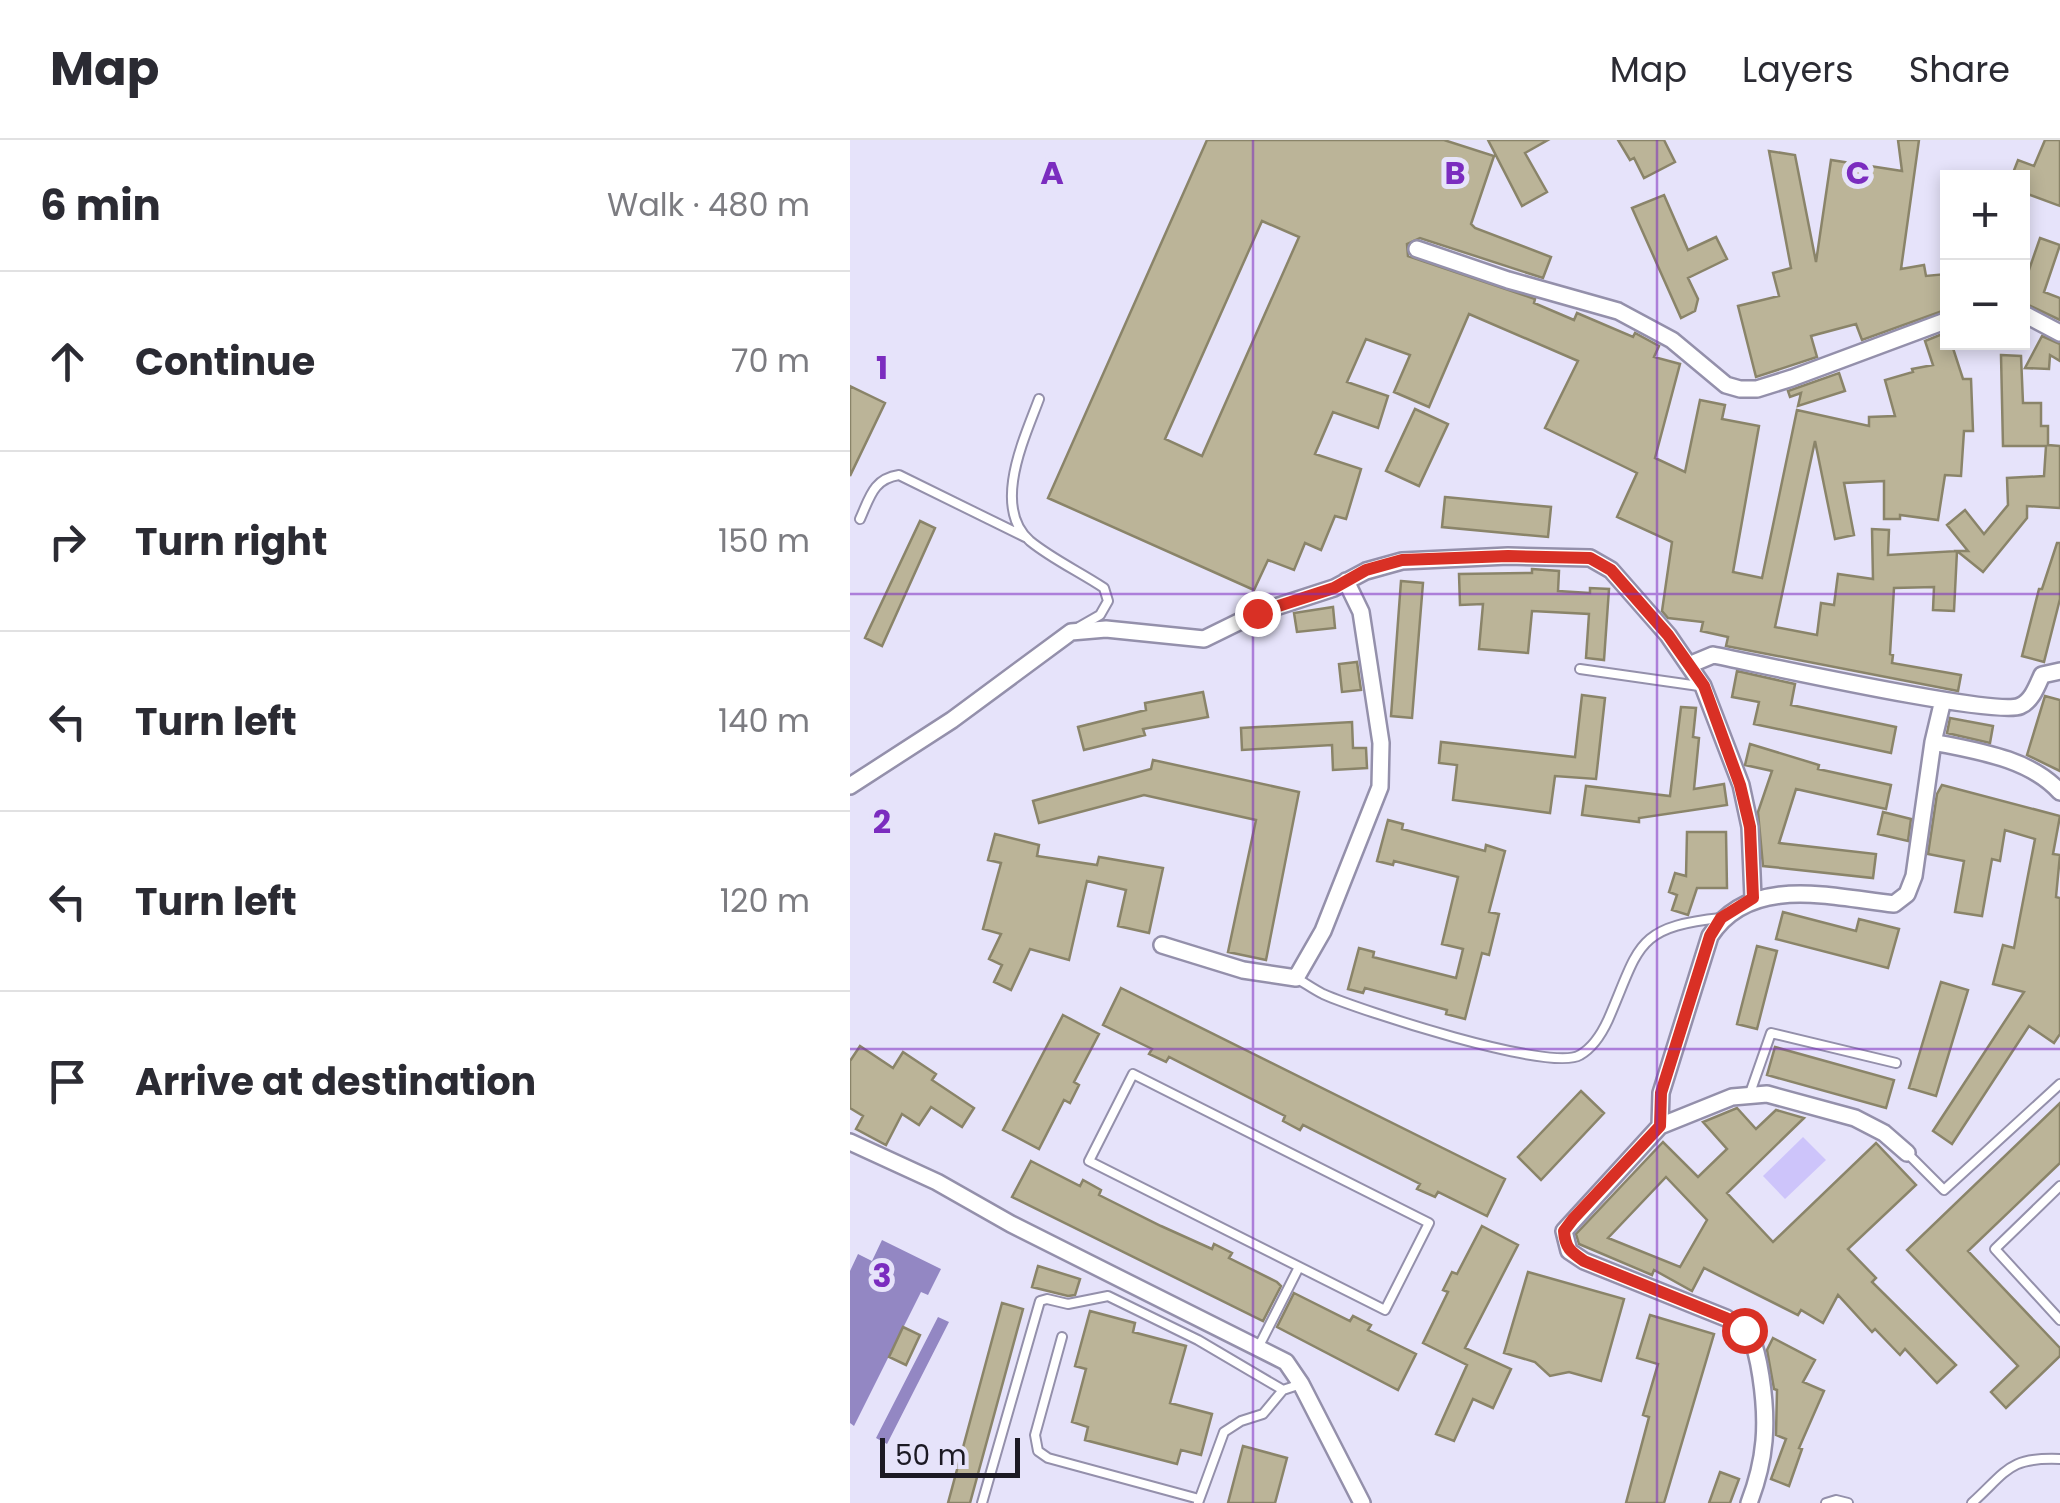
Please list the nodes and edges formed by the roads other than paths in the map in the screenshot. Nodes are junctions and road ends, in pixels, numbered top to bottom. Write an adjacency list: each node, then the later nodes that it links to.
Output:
1 (1417, 249): 3 (street)
2 (2030, 318): 4 (street)
3 (1940, 324)
4 (2060, 333)
5 (1038, 399): 7 (lane)
6 (860, 519): 7 (lane)
7 (1027, 538): 9 (lane)
8 (1346, 581): 9 (street); 10 (street); 21 (street)
9 (1071, 632): 16 (street)
10 (1689, 665): 13 (street); 14 (street)
11 (1580, 669): 13 (lane)
12 (2060, 671): 14 (street)
13 (1704, 686): 18 (street)
14 (1944, 700): 15 (street)
15 (1933, 742): 17 (street); 18 (street)
16 (850, 786)
17 (2060, 792)
18 (1753, 898): 19 (street)
19 (1721, 918): 21 (lane); 25 (street)
20 (1162, 945): 21 (street)
21 (1296, 978)
22 (1896, 1063): 24 (lane)
23 (2060, 1084): 27 (lane)
24 (1750, 1093): 25 (street); 27 (street)
25 (1660, 1126): 39 (street)
26 (850, 1142): 32 (street)
27 (1907, 1153)
28 (2060, 1186): 30 (lane)
29 (1299, 1267): 29 (lane); 32 (lane)
30 (2060, 1320)
31 (1062, 1337): 36 (lane)
32 (1259, 1346): 33 (street)
33 (1301, 1384): 34 (lane); 38 (street)
34 (1284, 1390): 36 (lane); 37 (lane)
35 (2060, 1460): 42 (lane)
36 (1199, 1501)
37 (982, 1503)
38 (1362, 1503)
39 (1749, 1503)
40 (1826, 1503): 41 (lane)
41 (1848, 1503)
42 (1972, 1503)

